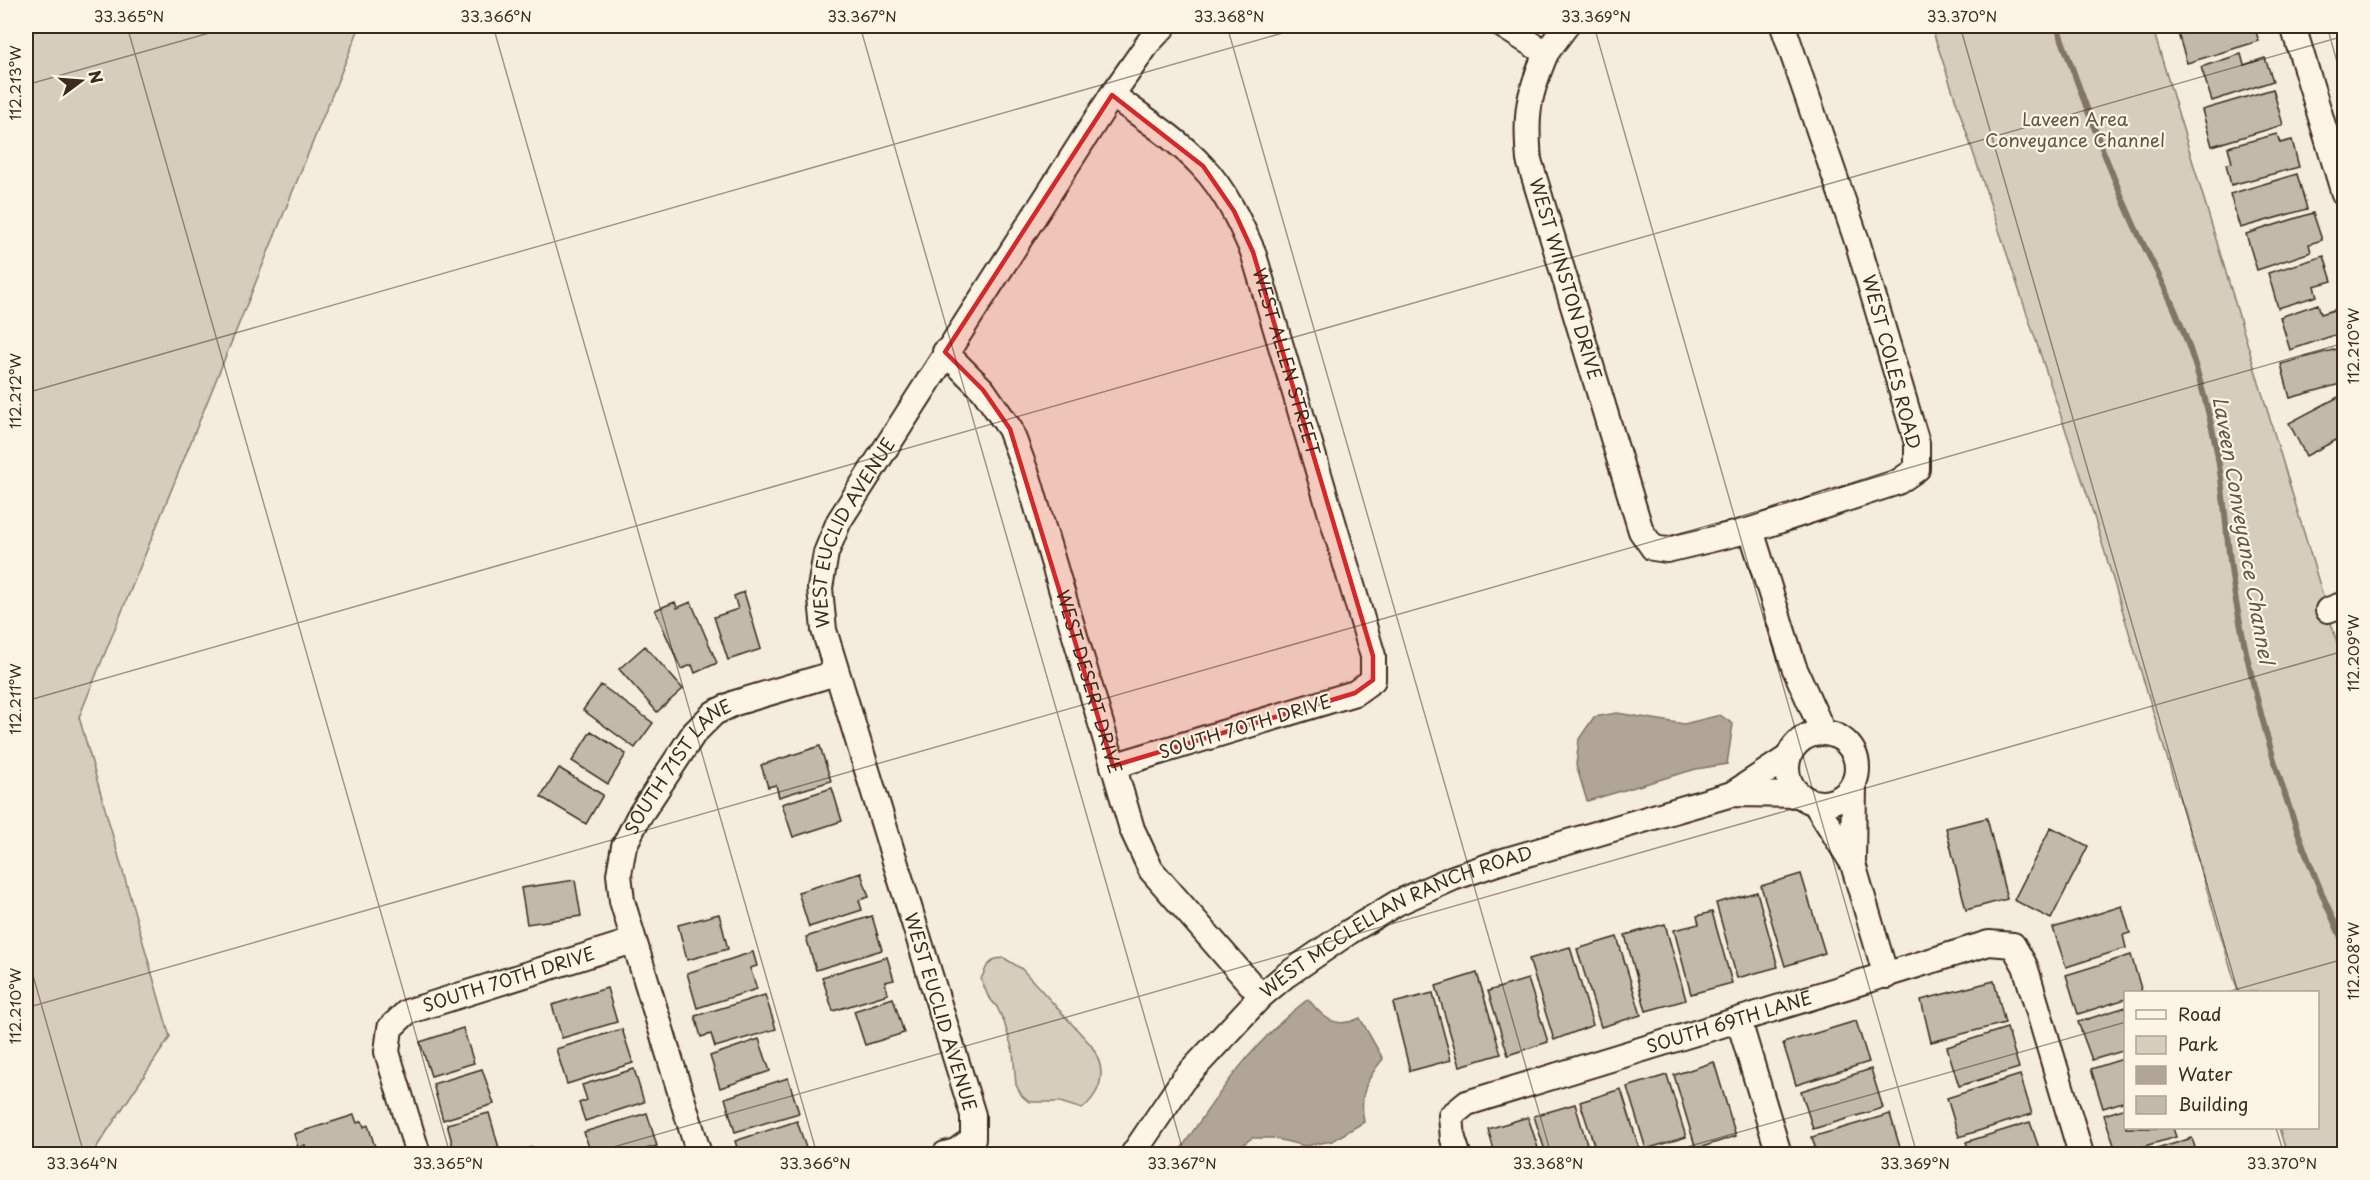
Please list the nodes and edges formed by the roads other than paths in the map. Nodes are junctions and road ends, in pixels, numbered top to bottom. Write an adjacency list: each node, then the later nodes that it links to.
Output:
1 (1164, 26): 7 (street, WEST EUCLID AVENUE)
2 (1503, 26): 6 (street)
3 (1566, 26): 6 (street, WEST WINSTON DRIVE)
4 (1783, 26): 10 (street, WEST COLES ROAD)
5 (2293, 26): 8 (street)
6 (1546, 52): 11 (street, WEST WINSTON DRIVE)
7 (1112, 95): 9 (street, WEST EUCLID AVENUE); 13 (street, WEST ALLEN STREET)
8 (2344, 194)
9 (945, 352): 12 (street, WEST EUCLID AVENUE); 15 (street, WEST DESERT DRIVE)
10 (1751, 530): 11 (street, WEST COLES ROAD); 14 (street)
11 (1653, 548)
12 (836, 673): 20 (street, SOUTH 71ST LANE); 26 (street, WEST EUCLID AVENUE)
13 (1373, 680): 15 (street, SOUTH 70TH DRIVE)
14 (1804, 743): 16 (street); 17 (street); 18 (street)
15 (1113, 766): 22 (street, WEST DESERT DRIVE)
16 (1854, 783): 18 (street); 19 (street)
17 (1732, 794): 18 (street); 22 (street, WEST MCCLELLAN RANCH ROAD)
18 (1808, 799): 19 (street)
19 (1853, 864): 21 (street)
20 (633, 941): 24 (street, SOUTH 70TH DRIVE); 25 (street, SOUTH 71ST LANE)
21 (1886, 976): 23 (street, SOUTH 69TH LANE); 30 (street, SOUTH 69TH LANE)
22 (1261, 996): 27 (street, WEST MCCLELLAN RANCH ROAD)
23 (1739, 1020): 28 (street, SOUTH 69TH LANE); 29 (street)
24 (418, 1155)
25 (699, 1155)
26 (945, 1155)
27 (1133, 1155)
28 (1458, 1155)
29 (1779, 1155)
30 (2081, 1155)

